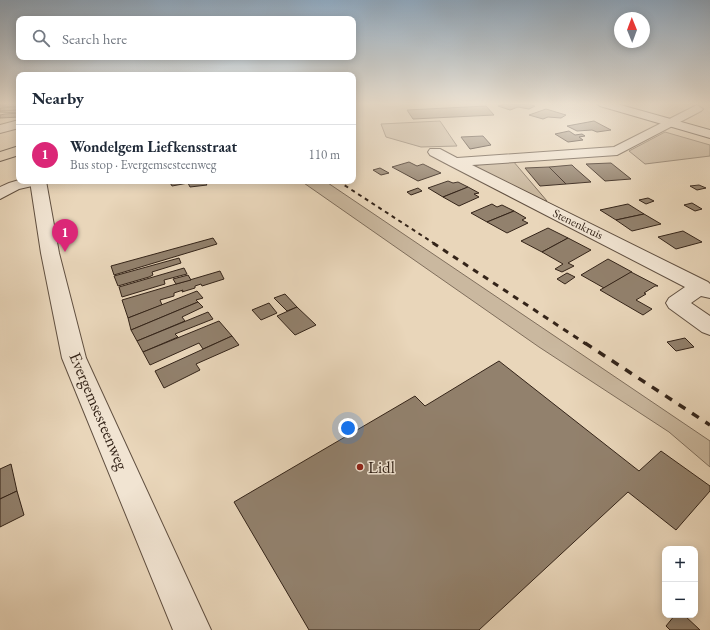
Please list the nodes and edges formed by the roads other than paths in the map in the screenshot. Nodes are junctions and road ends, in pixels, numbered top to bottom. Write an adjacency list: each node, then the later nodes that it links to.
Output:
1 (651, 133): 6 (street)
2 (16, 151): 4 (highway)
3 (435, 152): 6 (street, Stenenkruis)
4 (0, 157)
5 (16, 161): 7 (highway)
6 (454, 162): 11 (street, Stenenkruis)
7 (0, 165)
8 (23, 184): 10 (street)
9 (38, 184): 13 (street, Evergemsesteenweg)
10 (0, 194)
11 (706, 289): 12 (street, Stenenkruis)
12 (710, 327)
13 (192, 630)

